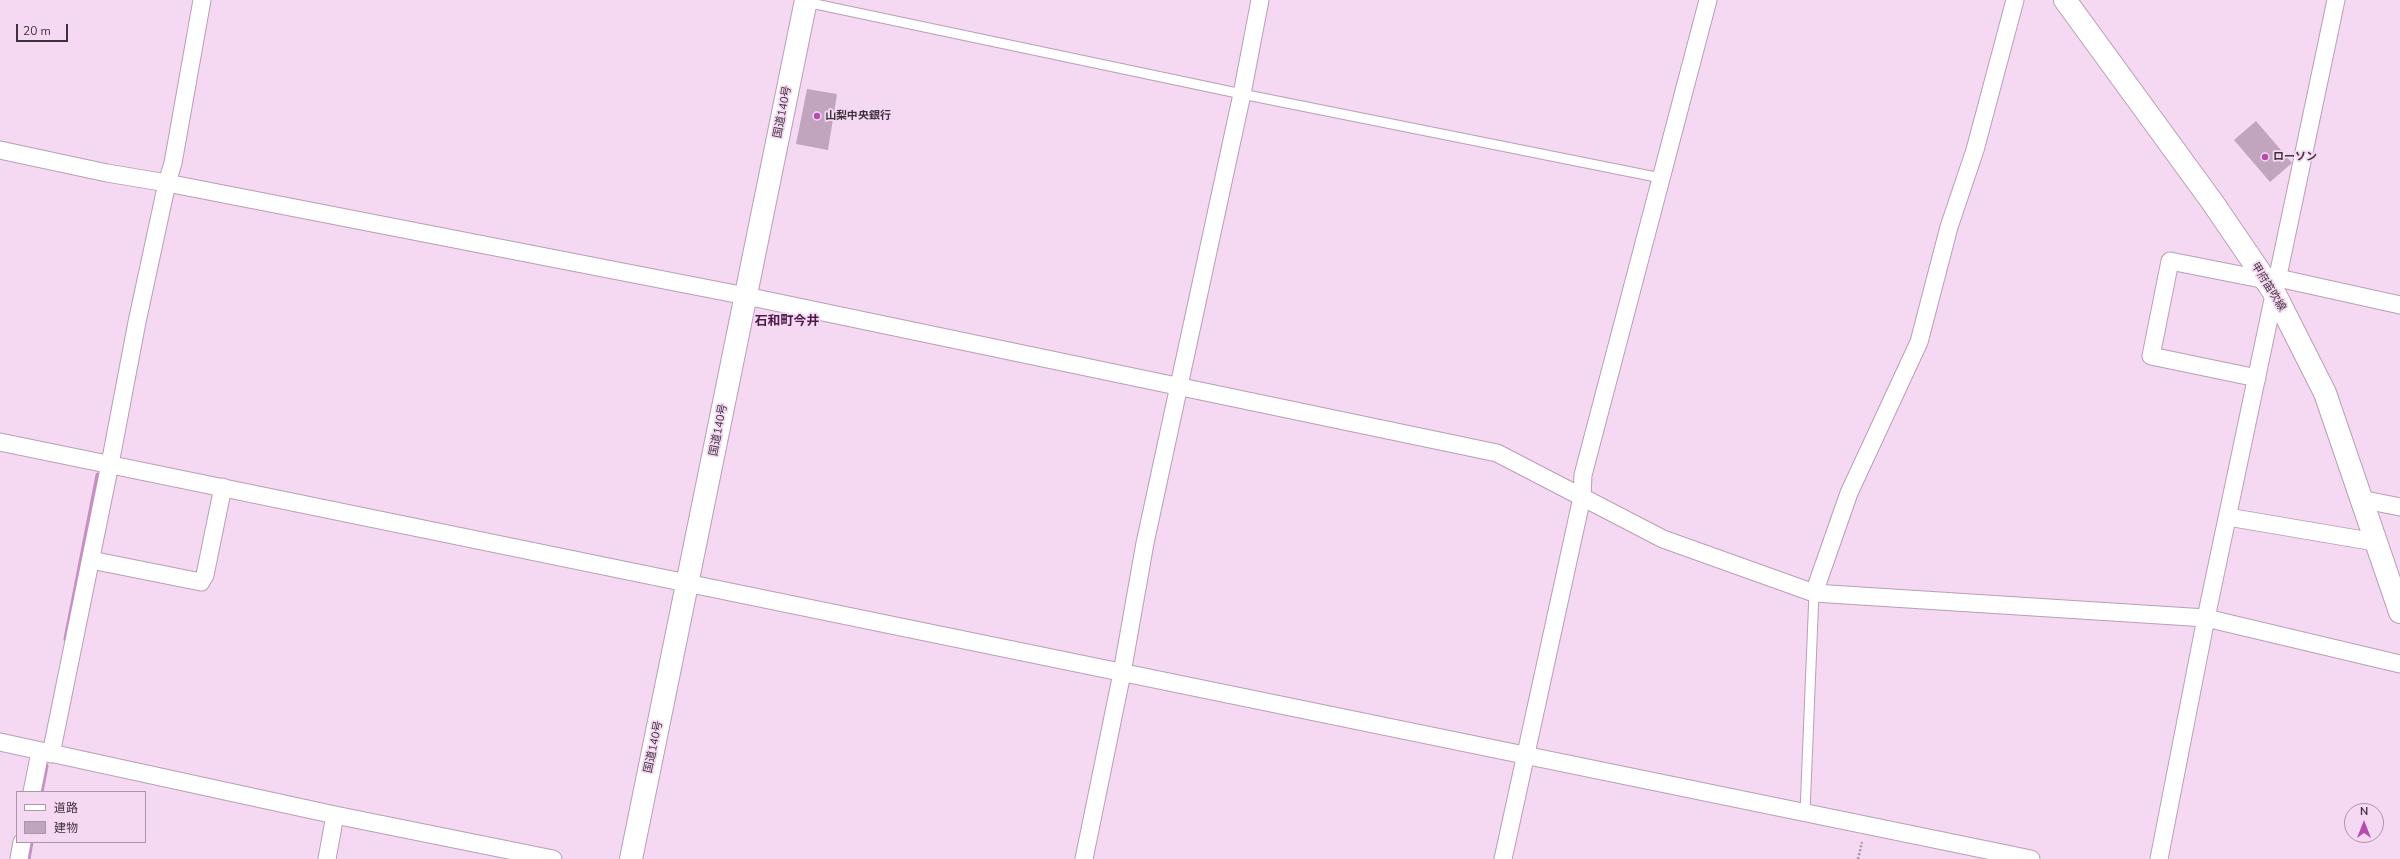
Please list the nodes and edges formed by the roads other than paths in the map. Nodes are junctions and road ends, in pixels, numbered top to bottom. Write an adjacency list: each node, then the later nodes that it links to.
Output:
1 (202, 0): 11 (street)
2 (1260, 0): 8 (street)
3 (1708, 0): 10 (street)
4 (2015, 0): 27 (street)
5 (2065, 0): 12 (main road, 甲府笛吹線)
6 (2336, 0): 12 (street)
7 (806, 1): 8 (lane); 13 (main road, 国道140号)
8 (1242, 94): 10 (lane); 16 (street)
9 (0, 150): 11 (street)
10 (1661, 178): 20 (street)
11 (167, 183): 13 (street); 18 (street)
12 (2273, 284): 14 (street); 15 (street); 15 (street); 21 (main road, 甲府笛吹線)
13 (746, 296): 16 (street); 26 (main road, 国道140号)
14 (2400, 305)
15 (2257, 378): 23 (street)
16 (1180, 386): 20 (street); 31 (street)
17 (0, 442): 18 (street)
18 (110, 464): 19 (street); 25 (street)
19 (223, 487): 25 (street); 26 (street)
20 (1582, 497): 27 (street); 34 (street)
21 (2360, 499): 22 (street); 24 (main road, 甲府笛吹線)
22 (2400, 507)
23 (2228, 517): 24 (street); 29 (street)
24 (2375, 542): 28 (main road, 甲府笛吹線)
25 (91, 560): 33 (street)
26 (688, 584): 31 (street); 42 (main road, 国道140号)
27 (1814, 593): 29 (street); 36 (lane)
28 (2400, 612)
29 (2206, 618): 30 (street); 46 (street)
30 (2400, 664)
31 (1122, 673): 34 (street); 43 (street)
32 (0, 742): 33 (street)
33 (45, 753): 35 (street); 37 (street)
34 (1526, 756): 36 (street); 44 (street)
35 (32, 791)
36 (1805, 812): 45 (street)
37 (335, 815): 40 (street); 41 (street)
38 (22, 843): 39 (street)
39 (19, 859)
40 (326, 859)
41 (553, 859)
42 (631, 859)
43 (1084, 859)
44 (1503, 859)
45 (2031, 859)
46 (2160, 859)

